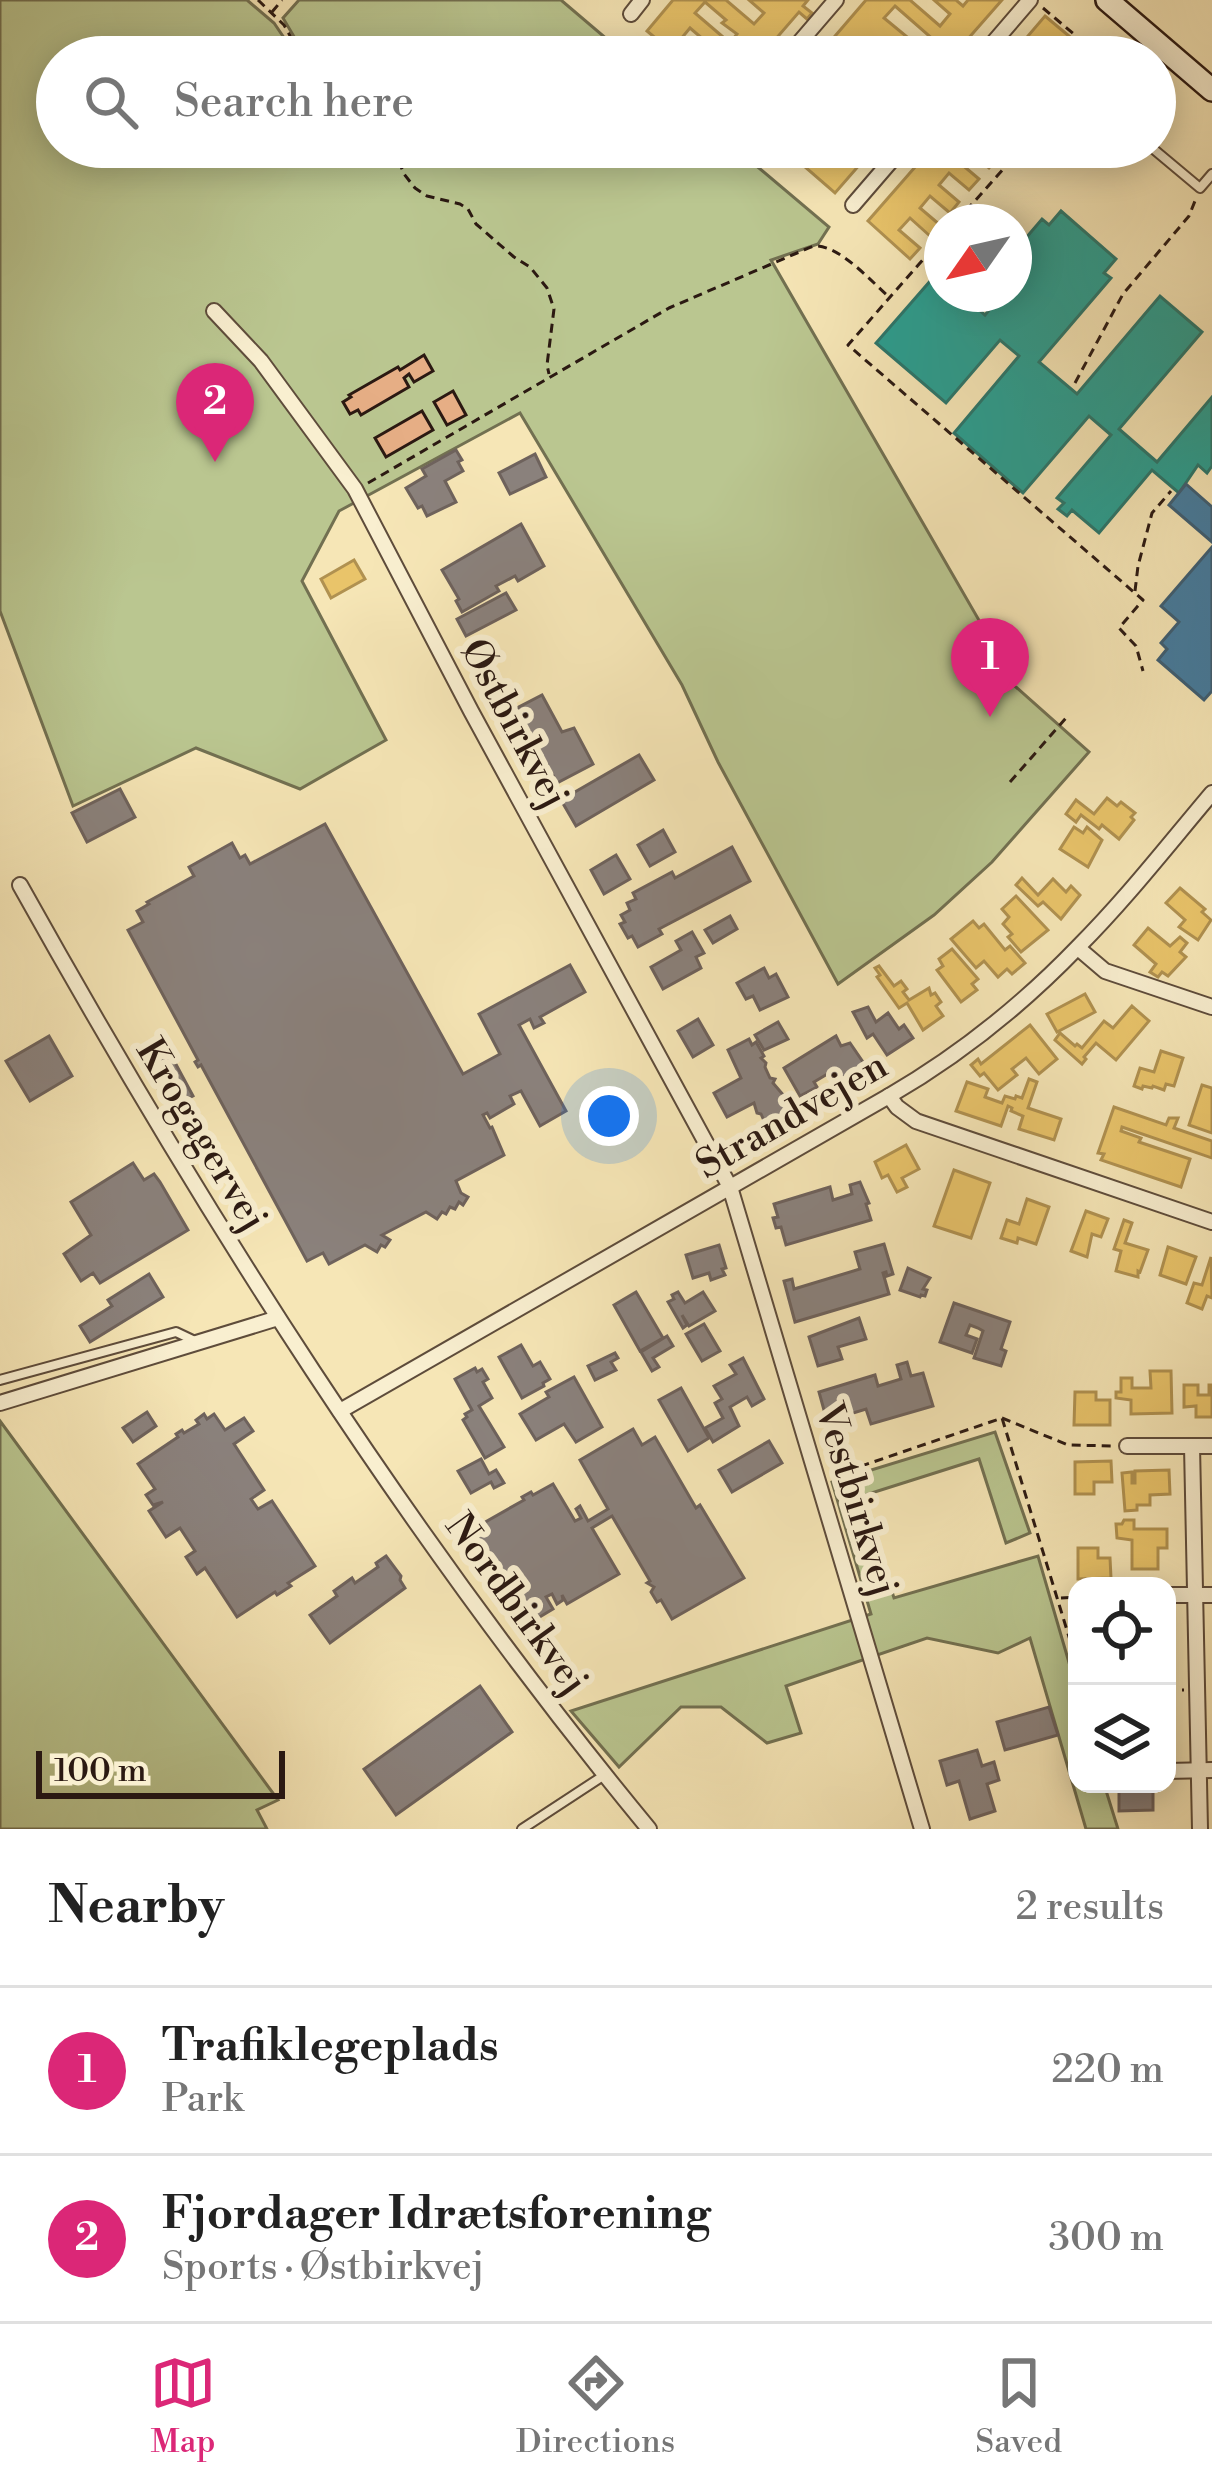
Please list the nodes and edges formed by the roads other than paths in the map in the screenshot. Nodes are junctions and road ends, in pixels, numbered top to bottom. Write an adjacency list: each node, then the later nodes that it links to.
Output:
1 (643, 0): 5 (street)
2 (836, 0): 6 (street)
3 (1032, 0): 7 (street)
4 (1107, 0): 8 (street)
5 (631, 14)
6 (805, 36)
7 (1000, 36)
8 (1149, 36)
9 (1176, 59): 10 (street)
10 (1212, 90)
11 (885, 168): 14 (street)
12 (1176, 168): 13 (lane)
13 (1212, 174)
14 (853, 205)
15 (214, 311): 21 (street, Østbirkvej)
16 (1212, 794): 18 (street, Strandvejen)
17 (20, 885): 23 (street, Krogagervej)
18 (1078, 948): 19 (street); 20 (street, Strandvejen)
19 (1212, 1007)
20 (889, 1096): 21 (street, Strandvejen); 22 (street)
21 (730, 1187): 27 (street, Strandvejen); 40 (street, Vestbirkvej)
22 (1212, 1222)
23 (278, 1318): 24 (street); 27 (street, Krogagervej)
24 (198, 1342): 25 (lane); 26 (street)
25 (0, 1380)
26 (0, 1403)
27 (340, 1411): 37 (street, Nordbirkvej)
28 (1126, 1446): 29 (street)
29 (1192, 1446): 30 (street); 32 (street)
30 (1212, 1446)
31 (1176, 1595): 32 (street)
32 (1195, 1595): 33 (street); 34 (street)
33 (1212, 1595)
34 (1205, 1682): 35 (street)
35 (1206, 1770): 36 (street); 41 (street)
36 (1176, 1771)
37 (605, 1775): 38 (lane); 39 (street, Nordbirkvej)
38 (522, 1829)
39 (649, 1829)
40 (922, 1829)
41 (1200, 1829)

